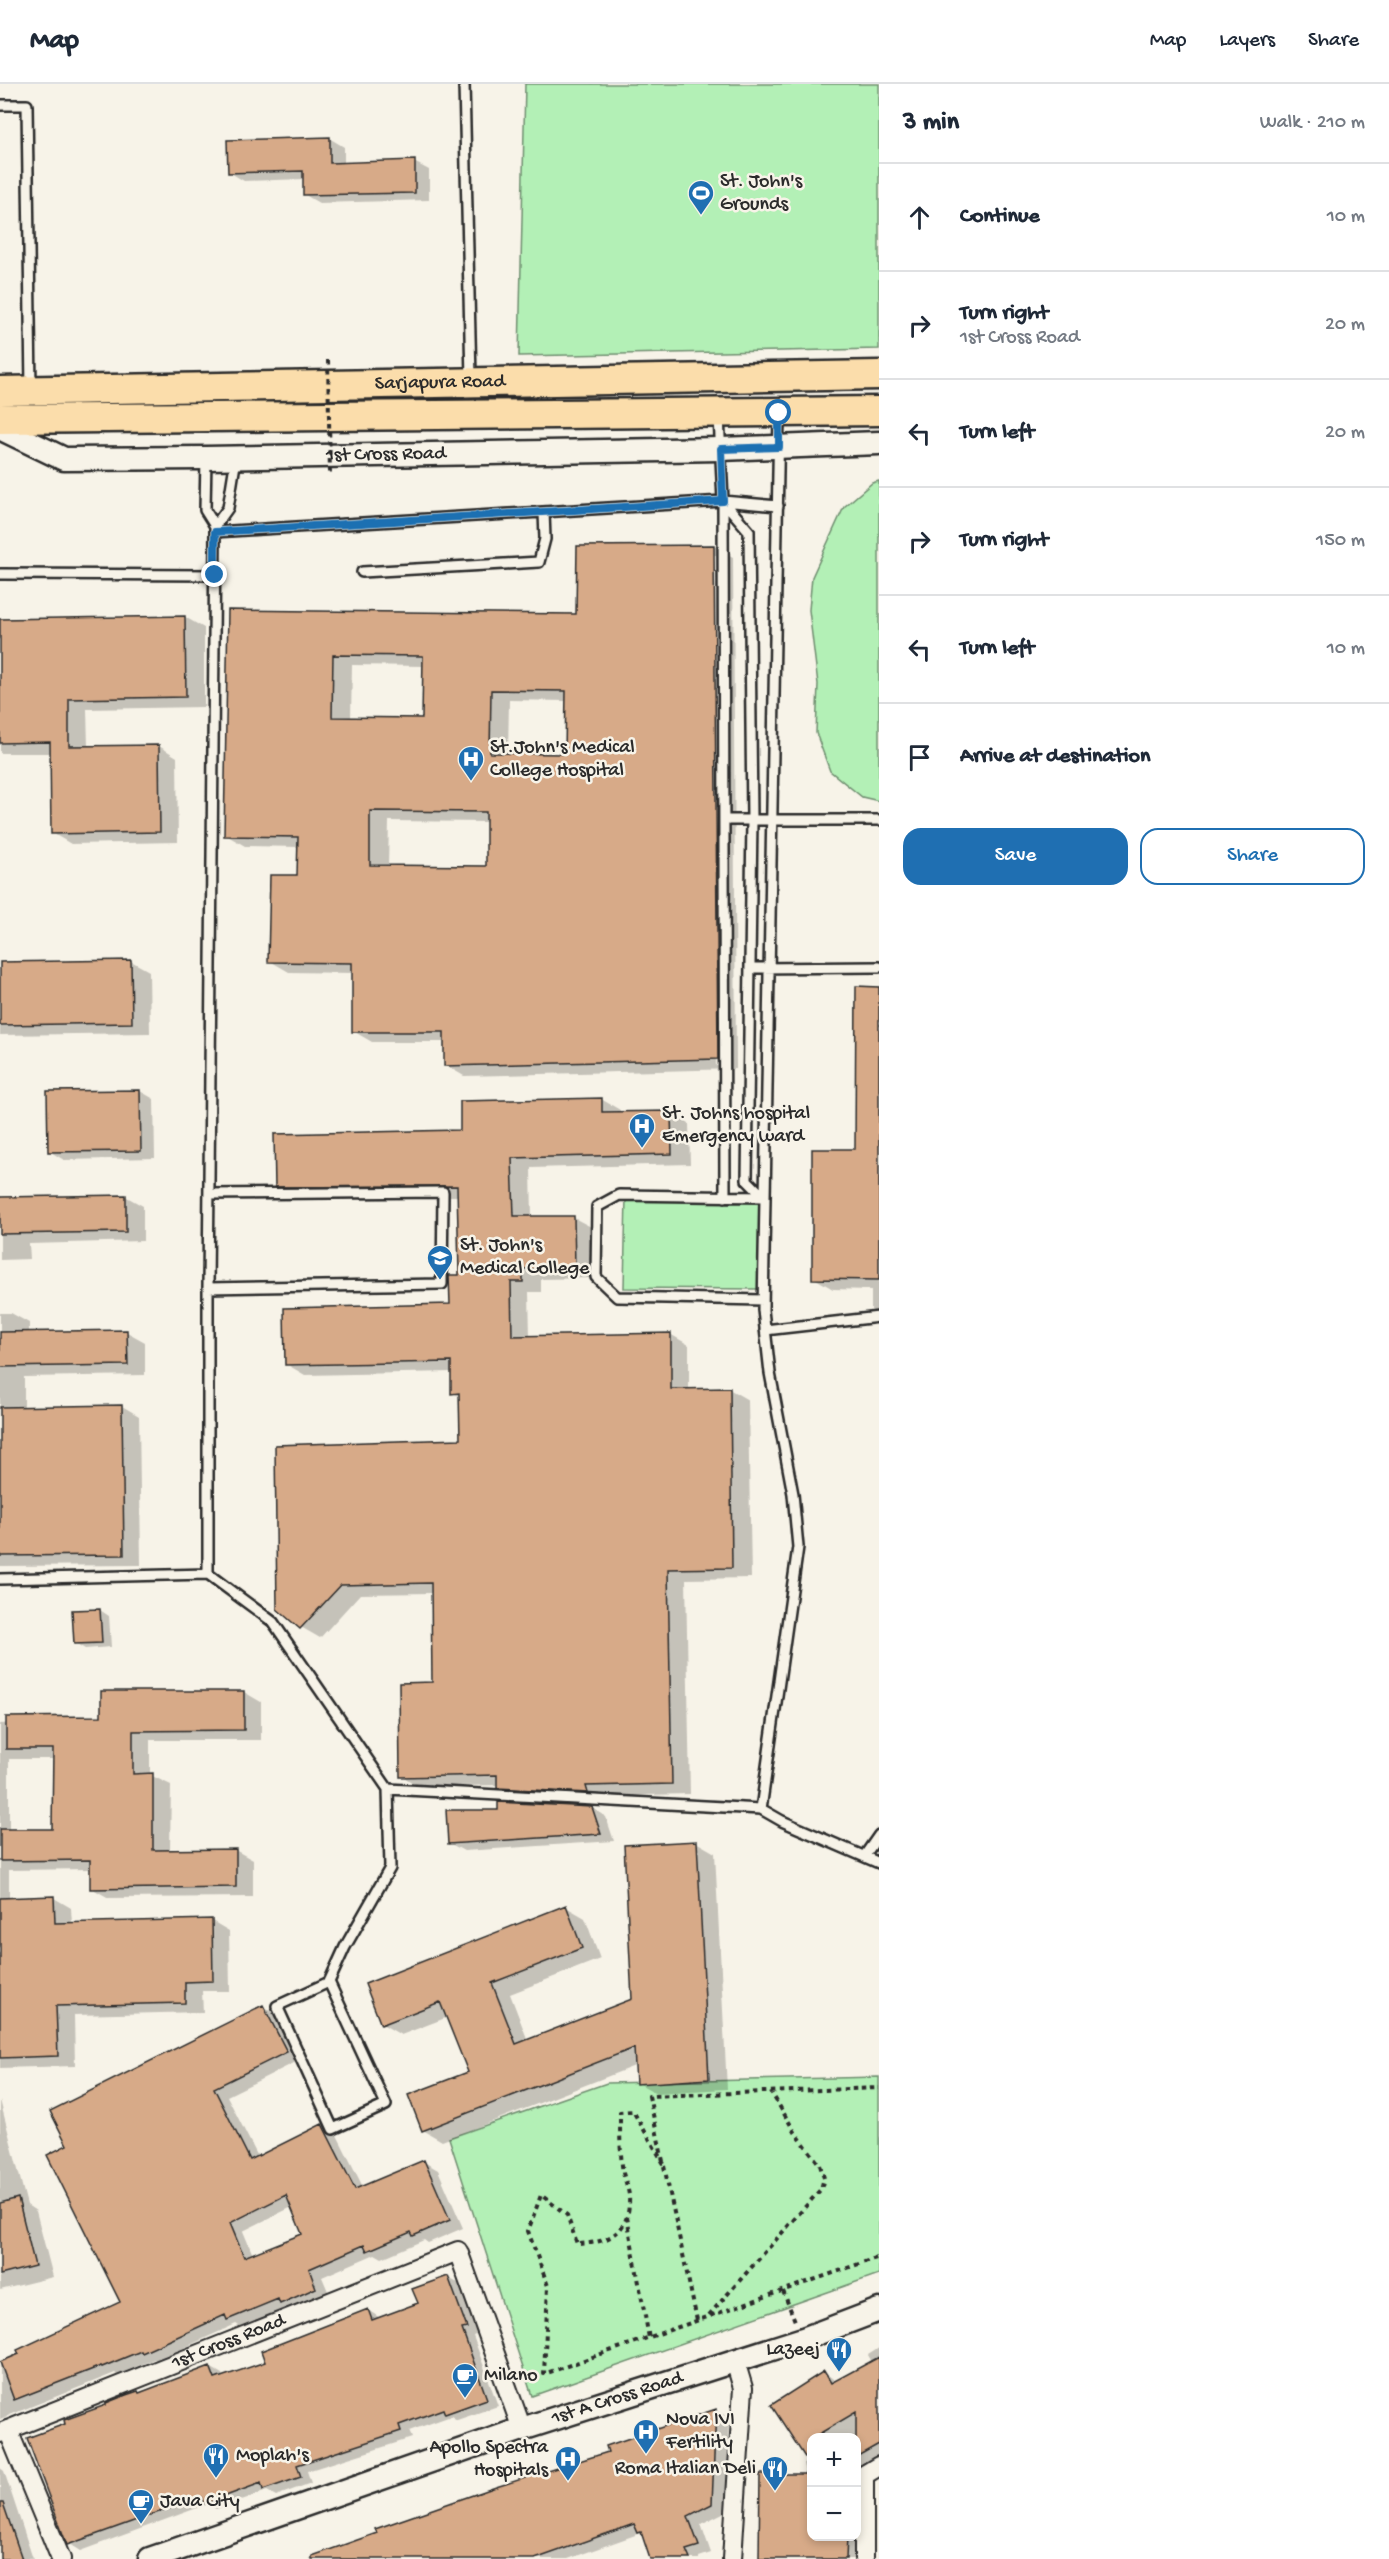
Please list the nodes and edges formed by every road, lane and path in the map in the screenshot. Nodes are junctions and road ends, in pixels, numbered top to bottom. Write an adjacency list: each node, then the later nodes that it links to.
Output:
1 (464, 84): 5 (lane)
2 (0, 105): 7 (lane)
3 (328, 360): 18 (path, bridge)
4 (879, 375): 5 (main road, Sarjapura Road)
5 (471, 384): 7 (main road, Sarjapura Road)
6 (0, 391): 7 (main road, Sarjapura Road)
7 (31, 391)
8 (879, 411): 10 (main road, Sarjapura Road)
9 (718, 413): 10 (main road, Sarjapura Road); 11 (main road, Sarjapura Road); 15 (lane)
10 (779, 413): 14 (lane)
11 (0, 419)
12 (0, 428): 16 (street, 1st Cross Road)
13 (879, 443): 14 (street, 1st Cross Road)
14 (779, 447): 15 (street, 1st Cross Road); 20 (lane)
15 (721, 449): 17 (street, 1st Cross Road); 19 (lane)
16 (206, 458): 17 (street, 1st Cross Road); 22 (lane)
17 (237, 458): 22 (lane)
18 (330, 476)
19 (723, 501): 20 (lane); 21 (lane); 26 (lane); 27 (lane)
20 (778, 506): 28 (lane)
21 (544, 512): 22 (lane); 23 (lane)
22 (215, 529): 25 (lane)
23 (362, 572)
24 (0, 574): 25 (lane)
25 (215, 575): 33 (lane)
26 (724, 820): 27 (lane); 34 (lane)
27 (752, 820): 28 (lane); 31 (lane)
28 (772, 820): 29 (lane); 32 (lane)
29 (879, 820)
30 (879, 967): 32 (lane)
31 (750, 968): 32 (lane); 35 (lane)
32 (769, 968): 35 (lane)
33 (209, 1194): 36 (lane); 36 (lane)
34 (725, 1197): 35 (lane); 37 (lane)
35 (764, 1197): 37 (lane)
36 (208, 1288): 40 (lane)
37 (763, 1300): 39 (lane)
38 (879, 1317): 39 (lane)
39 (765, 1330): 43 (lane)
40 (208, 1574): 41 (lane); 42 (lane)
41 (0, 1580)
42 (388, 1789): 43 (lane); 47 (lane)
43 (761, 1809): 45 (lane)
44 (879, 1835): 45 (lane)
45 (865, 1855): 46 (lane)
46 (879, 1863)
47 (329, 1982): 47 (lane)
48 (879, 2088): 49 (path)
49 (771, 2092): 50 (path); 55 (path)
50 (664, 2164): 51 (path); 56 (path)
51 (627, 2217): 57 (path); 57 (path)
52 (879, 2258): 53 (path)
53 (783, 2291): 55 (path); 58 (path)
54 (879, 2310): 58 (street, 1st A Cross Road)
55 (707, 2317): 56 (path)
56 (698, 2320): 57 (path)
57 (649, 2338)
58 (803, 2339): 59 (street, 1st A Cross Road)
59 (735, 2361): 60 (street, 1st A Cross Road); 66 (street)
60 (522, 2429): 61 (street, 1st Cross Road); 65 (street, 1st A Cross Road)
61 (4, 2431): 64 (street)
62 (871, 2470): 63 (street)
63 (869, 2551)
64 (61, 2559)
65 (150, 2559)
66 (732, 2559)

